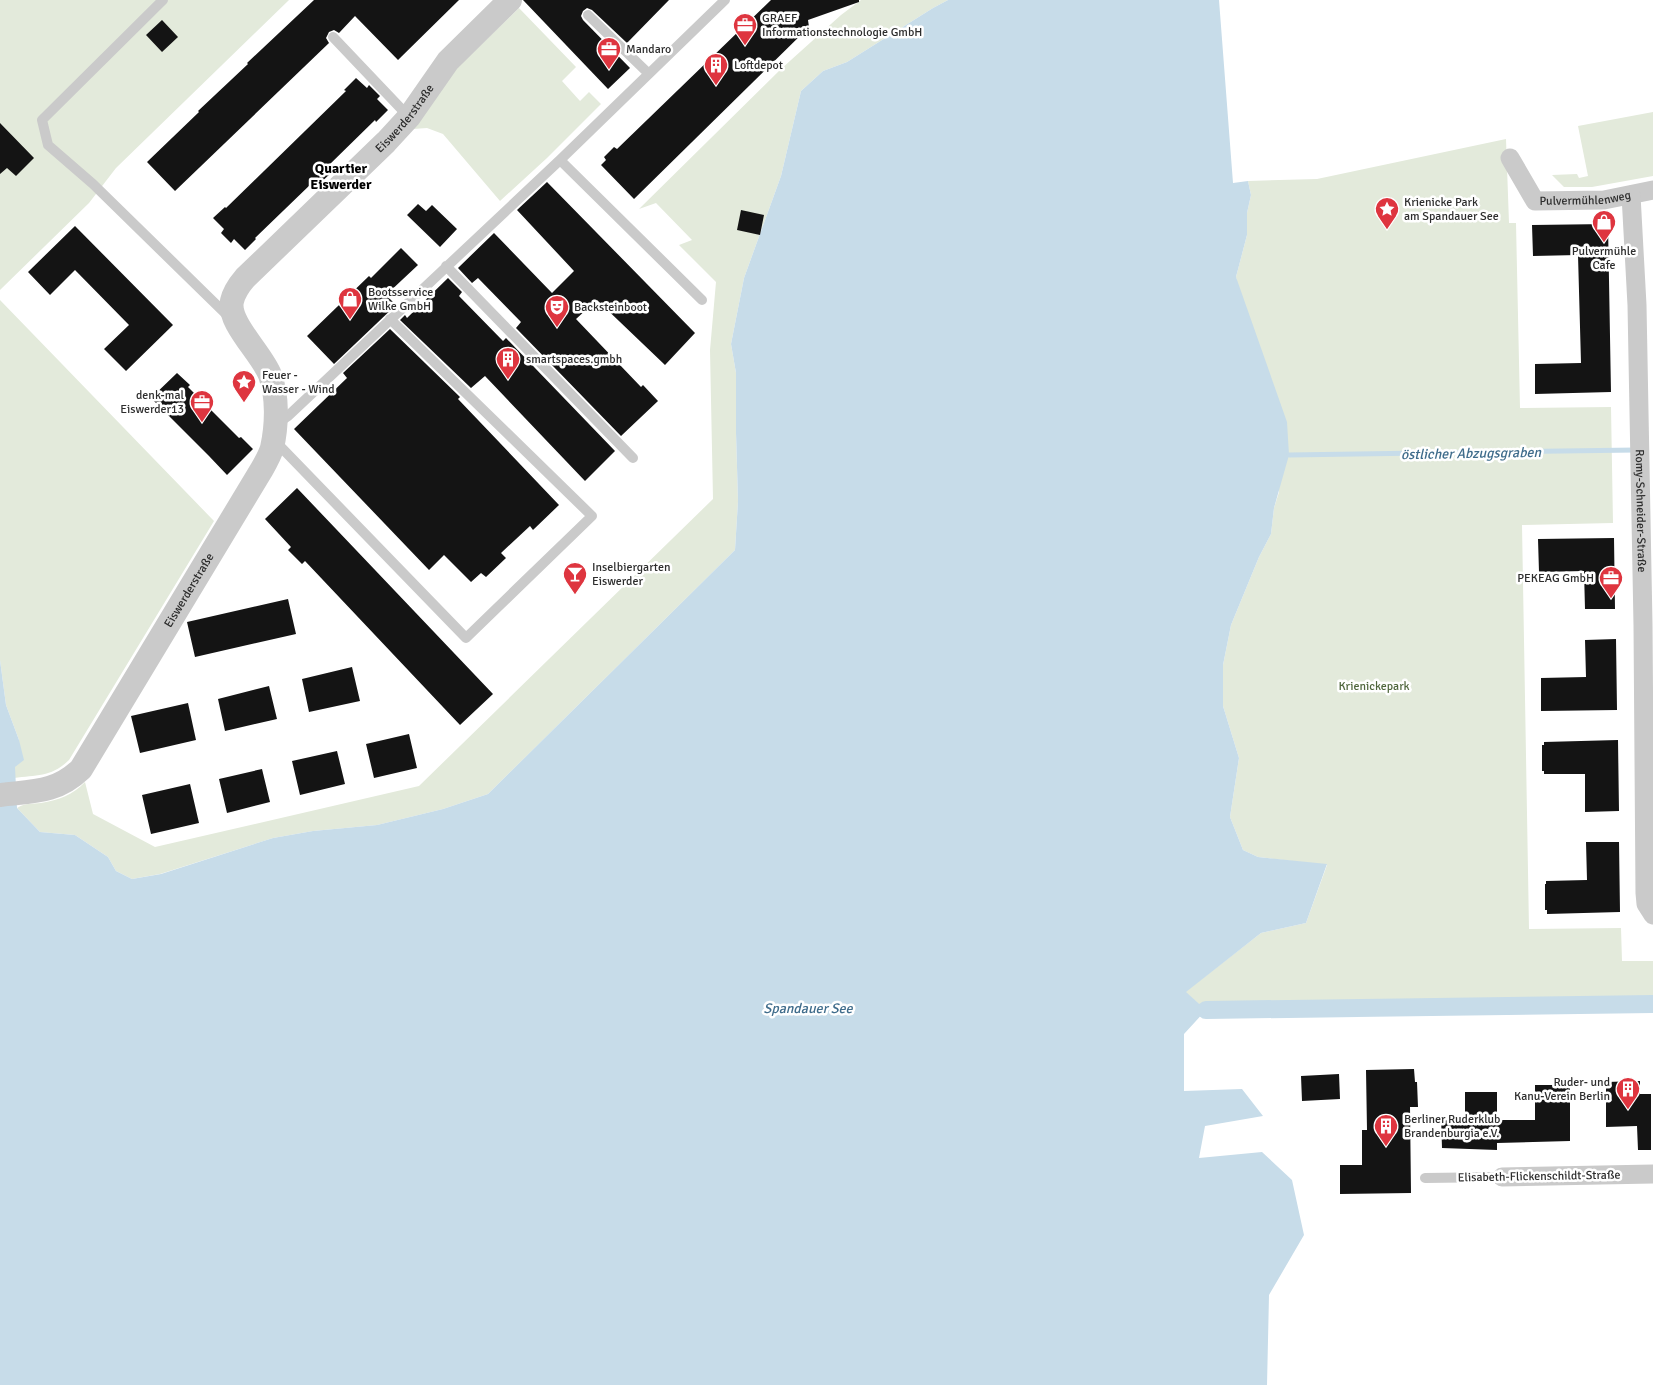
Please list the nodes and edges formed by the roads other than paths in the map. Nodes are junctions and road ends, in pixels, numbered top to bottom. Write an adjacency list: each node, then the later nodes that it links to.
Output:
1 (163, 0): 15 (lane, Eiswerderstraße)
2 (510, 0): 7 (street, Eiswerderstraße)
3 (725, 0): 6 (lane)
4 (588, 15): 6 (lane)
5 (333, 37): 7 (lane)
6 (648, 73): 9 (lane)
7 (409, 116): 15 (street, Eiswerderstraße)
8 (1510, 158): 11 (street, Pulvermühlenweg)
9 (560, 160): 12 (lane); 13 (lane)
10 (1653, 190): 11 (street, Pulvermühlenweg)
11 (1631, 195): 18 (street, Romy-Schneider-Straße)
12 (446, 266): 14 (lane); 17 (lane)
13 (702, 300)
14 (390, 319): 16 (lane); 16 (lane)
15 (238, 326): 16 (street, Eiswerderstraße)
16 (274, 432): 19 (street, Eiswerderstraße)
17 (633, 458)
18 (1647, 518): 20 (street, Romy-Schneider-Straße)
19 (10, 794)
20 (1653, 915)
21 (1653, 1174): 22 (street, Elisabeth-Flickenschildt-Straße)
22 (1502, 1177): 23 (lane, Elisabeth-Flickenschildt-Straße)
23 (1425, 1178)

